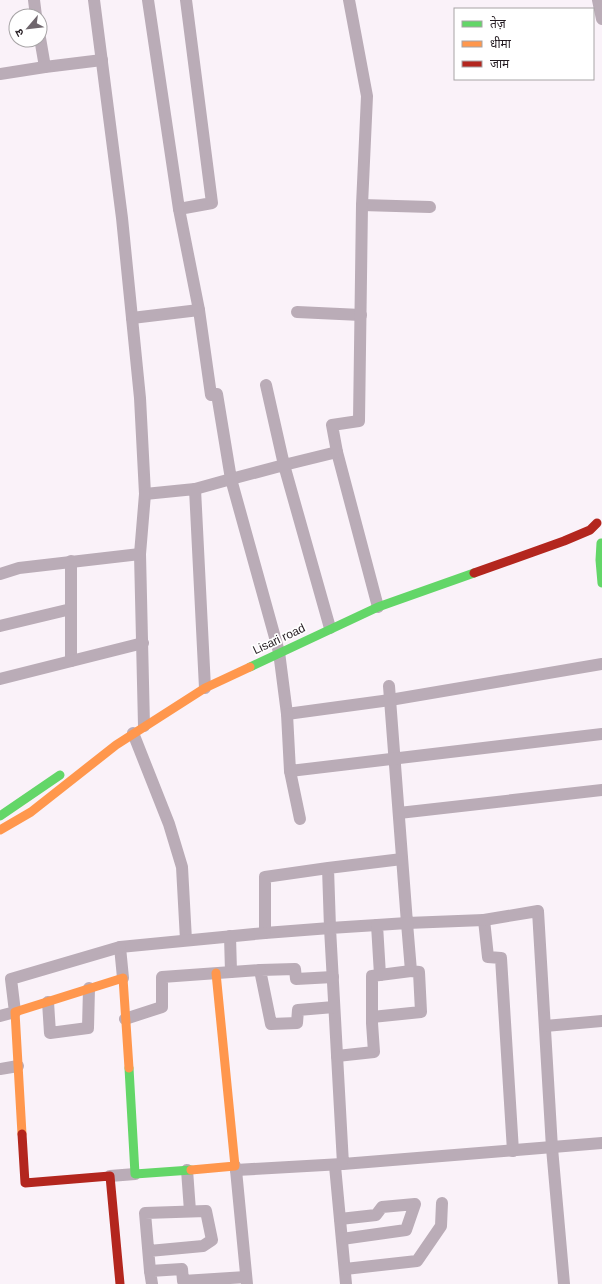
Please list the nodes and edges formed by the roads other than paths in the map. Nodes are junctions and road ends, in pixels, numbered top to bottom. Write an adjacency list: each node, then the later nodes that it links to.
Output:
1 (94, 0): 6 (street)
2 (148, 0): 11 (street)
3 (186, 0): 11 (street)
4 (349, 0): 9 (street)
5 (42, 48): 7 (street)
6 (102, 60): 7 (street); 15 (street)
7 (45, 67): 8 (street)
8 (0, 74)
9 (362, 204): 10 (street); 14 (street)
10 (430, 207)
11 (179, 209): 12 (street)
12 (199, 310): 15 (street); 19 (street)
13 (297, 312): 14 (street)
14 (360, 315): 17 (street)
15 (132, 318): 21 (street)
16 (266, 385): 18 (street)
17 (337, 452): 18 (street); 31 (street)
18 (284, 466): 19 (street); 33 (street)
19 (231, 479): 20 (street); 36 (street)
20 (195, 489): 21 (street); 40 (street)
21 (145, 494): 26 (street)
22 (599, 523): 23 (street); 25 (street); 31 (street, Lisari road)
23 (559, 533)
24 (529, 543): 30 (street)
25 (601, 544): 29 (street)
26 (140, 554): 27 (street); 35 (street)
27 (71, 561): 28 (street); 32 (street)
28 (0, 574)
29 (602, 583)
30 (396, 591)
31 (376, 600): 33 (street, Lisari road)
32 (71, 609): 34 (street); 37 (street)
33 (326, 623): 36 (street, Lisari road); 36 (street, Lisari road)
34 (0, 626)
35 (143, 643): 37 (street); 45 (street)
36 (278, 649): 40 (street, Lisari road); 44 (street)
37 (71, 661): 39 (street)
38 (602, 664): 42 (street)
39 (0, 679)
40 (204, 684): 43 (street, Lisari road); 45 (street, Lisari road)
41 (389, 686): 42 (street)
42 (390, 700): 44 (street); 49 (street)
43 (164, 703)
44 (287, 714): 51 (street)
45 (147, 716): 46 (street, Lisari road); 48 (street, Lisari road)
46 (133, 733): 56 (street, Lisari road); 65 (street)
47 (602, 734): 49 (street)
48 (93, 751)
49 (394, 758): 51 (street); 53 (street)
50 (67, 770): 54 (street)
51 (290, 771): 55 (street)
52 (602, 790): 53 (street)
53 (399, 813): 57 (street)
54 (0, 816)
55 (300, 819)
56 (0, 830)
57 (402, 859): 58 (street); 60 (street)
58 (328, 868): 62 (street); 63 (street)
59 (484, 920): 60 (street); 83 (street); 89 (street)
60 (408, 923): 61 (street); 68 (street)
61 (377, 925): 62 (street); 71 (street)
62 (330, 928): 63 (street); 72 (street)
63 (265, 933): 64 (street)
64 (230, 936): 65 (street); 69 (street)
65 (186, 940): 66 (street)
66 (120, 947): 73 (street); 74 (street)
67 (260, 970): 69 (street); 72 (street); 77 (street)
68 (411, 971): 71 (street); 80 (street)
69 (231, 972): 70 (street)
70 (216, 973): 81 (street); 91 (street)
71 (380, 975): 80 (street)
72 (333, 977): 77 (street)
73 (123, 978): 75 (street); 81 (street)
74 (6, 981): 78 (street)
75 (89, 988): 76 (street); 76 (street)
76 (48, 1002): 78 (street)
77 (334, 1007): 84 (street)
78 (15, 1012): 79 (street); 85 (street)
79 (0, 1016)
80 (372, 1017): 84 (street)
81 (125, 1019): 93 (street)
82 (602, 1021): 83 (street)
83 (545, 1026): 88 (street)
84 (337, 1056): 90 (street)
85 (18, 1066): 86 (street); 94 (street)
86 (0, 1069)
87 (602, 1143): 88 (street)
88 (552, 1148): 89 (street); 108 (street)
89 (513, 1151): 90 (street)
90 (339, 1165): 91 (street); 98 (street)
91 (236, 1168): 92 (street); 104 (street)
92 (187, 1170): 93 (street); 96 (street)
93 (135, 1174): 94 (street)
94 (110, 1176): 105 (street)
95 (442, 1203): 102 (street)
96 (190, 1211): 101 (street); 101 (street)
97 (376, 1215): 98 (street); 99 (street); 99 (street)
98 (340, 1220): 100 (street)
99 (378, 1234): 100 (street)
100 (342, 1239): 102 (street)
101 (148, 1251): 103 (street)
102 (345, 1269): 107 (street)
103 (150, 1271): 104 (street); 106 (street)
104 (247, 1280)
105 (120, 1284)
106 (152, 1284)
107 (346, 1284)
108 (564, 1284)

